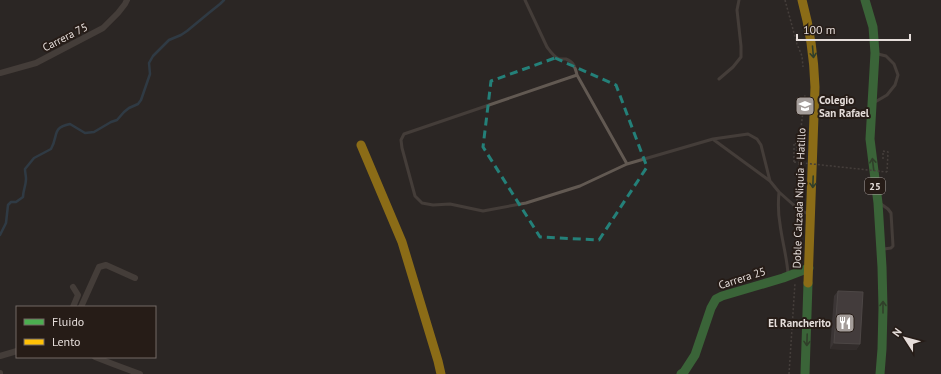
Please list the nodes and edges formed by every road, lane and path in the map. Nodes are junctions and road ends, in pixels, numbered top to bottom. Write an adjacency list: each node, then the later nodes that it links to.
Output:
1 (127, 0): 9 (street, Carrera 75)
2 (525, 0): 10 (lane)
3 (739, 0): 11 (lane)
4 (785, 0): 8 (path)
5 (865, 0): 7 (main road, 25)
6 (801, 3): 22 (main road, Doble Calzada Niquia - Hatillo, one-way to 22)
7 (875, 53): 13 (main road, 25); 13 (lane)
8 (804, 70)
9 (0, 73)
10 (577, 75): 18 (lane); 18 (lane)
11 (719, 79)
12 (805, 91): 16 (path)
13 (872, 104): 37 (main road, 25, one-way to 13)
14 (713, 139): 18 (lane); 19 (lane); 19 (lane)
15 (361, 145): 33 (main road)
16 (800, 156): 17 (path, bridge); 21 (path)
17 (883, 162)
18 (627, 164)
19 (770, 181): 20 (lane)
20 (778, 192): 21 (lane); 24 (lane)
21 (797, 208): 22 (lane); 24 (path)
22 (811, 216): 23 (main road, Doble Calzada Niquia - Hatillo)
23 (809, 268): 24 (main road, Carrera 25); 36 (main road, Doble Calzada Niquia - Hatillo, one-way to 36)
24 (792, 274): 34 (main road, Carrera 25); 35 (path)
25 (135, 278): 28 (street)
26 (73, 287): 27 (street)
27 (72, 306)
28 (81, 306)
29 (16, 351): 30 (street)
30 (0, 356)
31 (98, 358): 32 (street)
32 (140, 374)
33 (441, 374)
34 (681, 374)
35 (789, 374)
36 (805, 374)
37 (880, 374)

